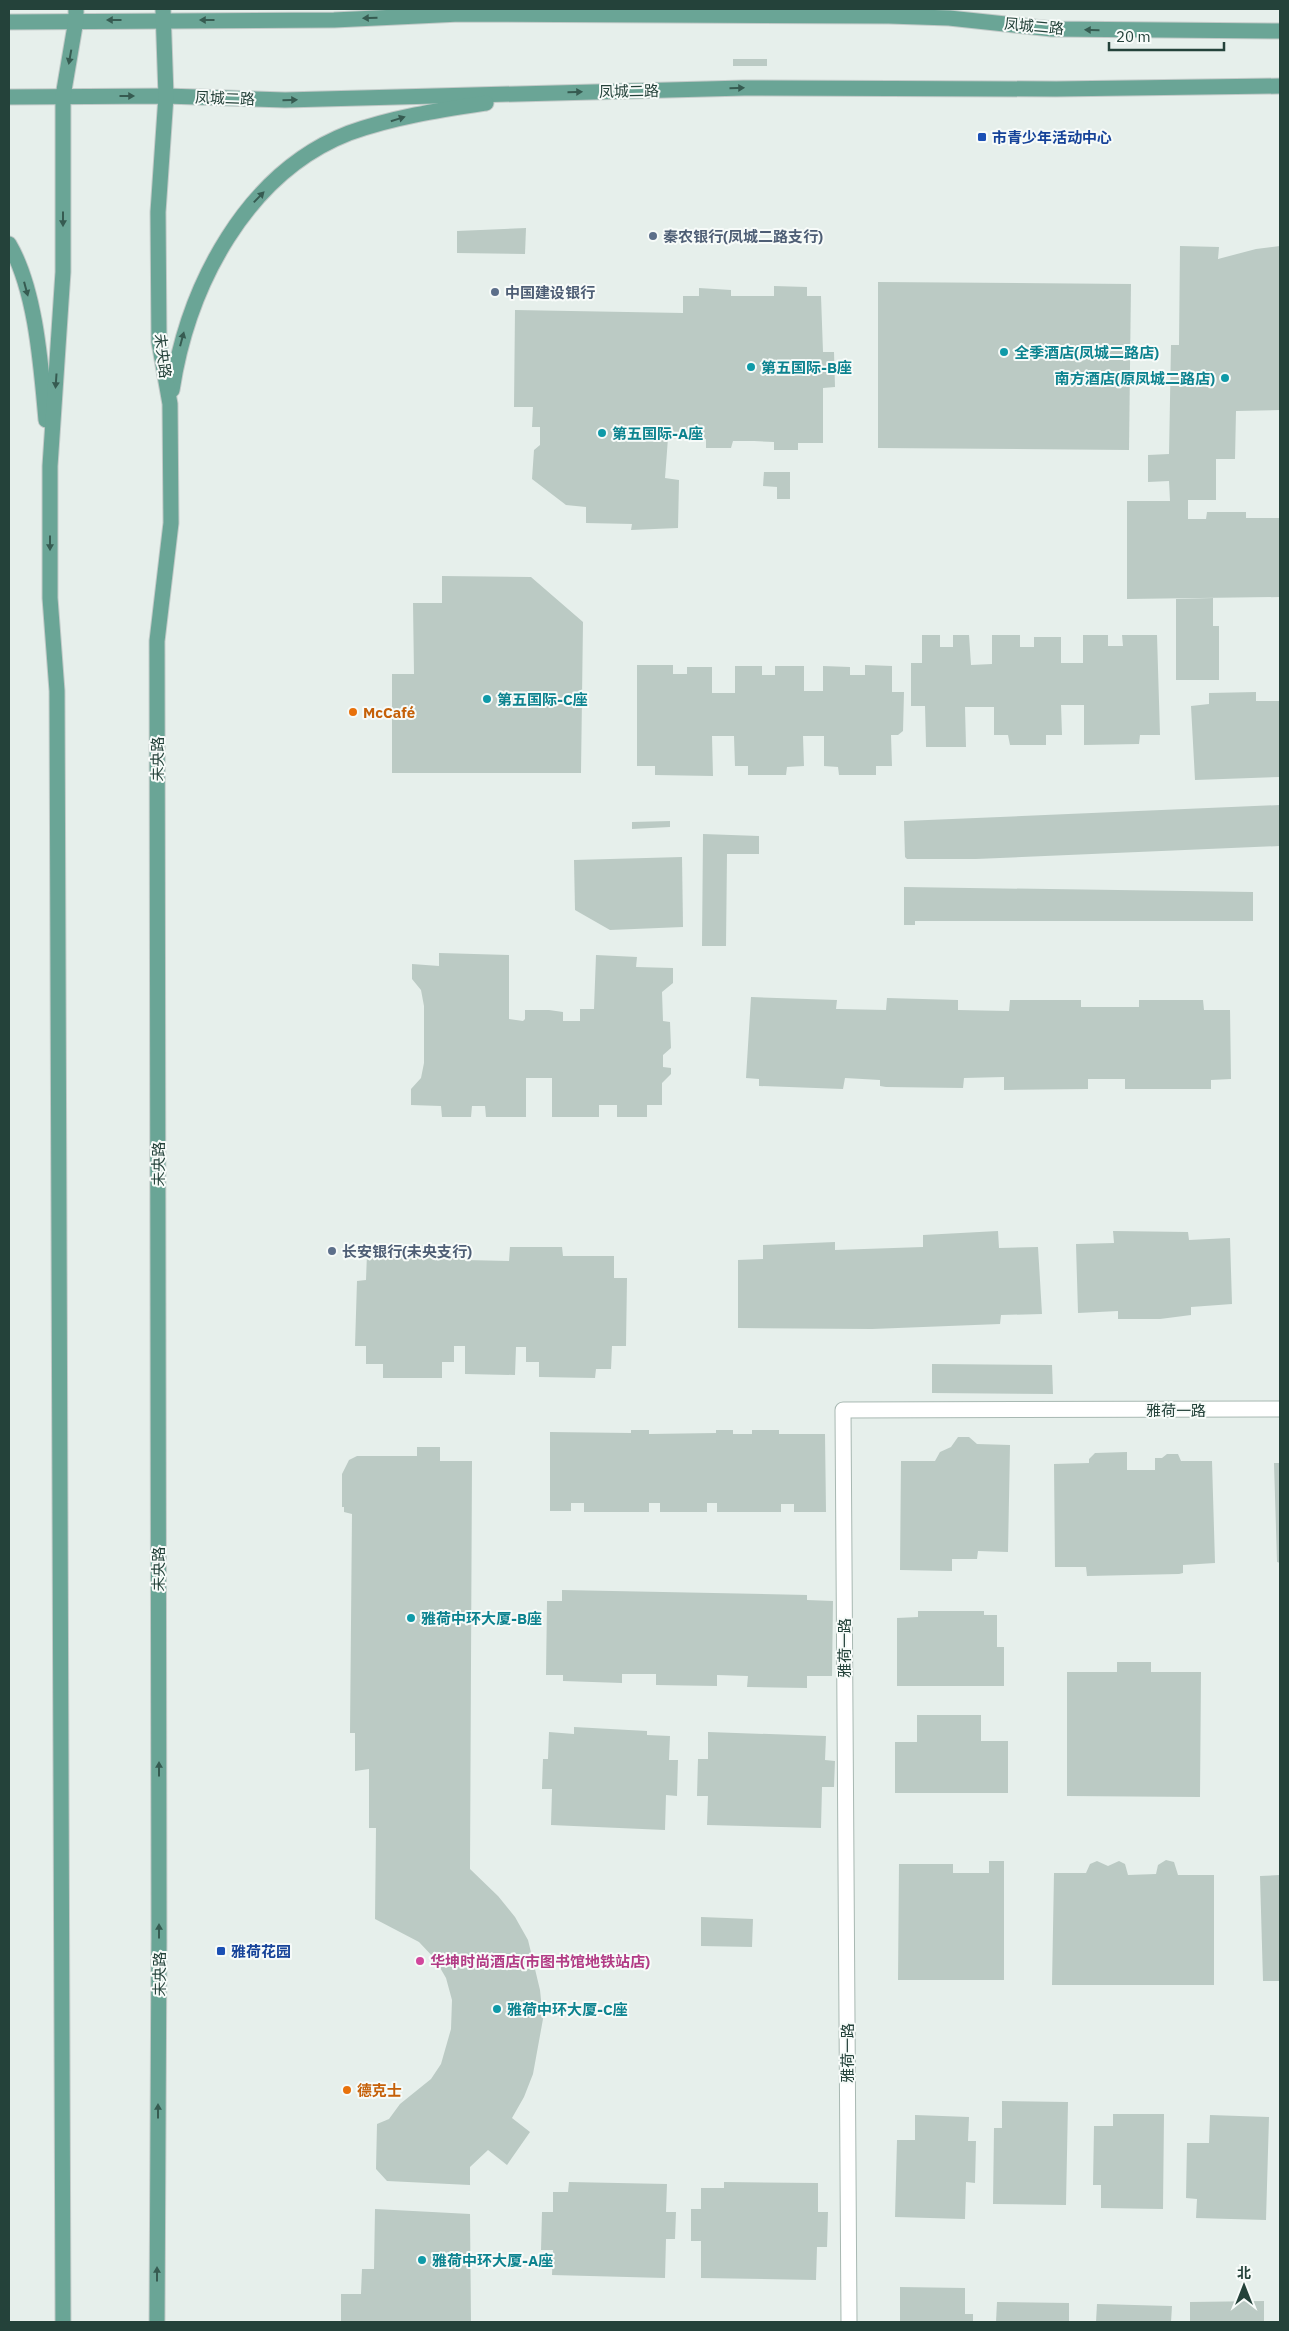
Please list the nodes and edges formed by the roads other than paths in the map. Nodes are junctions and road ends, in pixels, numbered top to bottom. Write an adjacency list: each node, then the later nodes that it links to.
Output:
1 (401, 9): 5 (main road)
2 (889, 12): 5 (main road, 凤城二路); 7 (main road, 凤城二路, one-way to 2)
3 (76, 14): 4 (main road, 凤城二路, one-way to 3); 6 (main road, 凤城二路); 10 (main road, one-way to 10)
4 (163, 14): 5 (main road, 凤城二路, one-way to 4); 11 (main road, 未央路)
5 (460, 14)
6 (9, 22)
7 (1280, 31)
8 (1280, 86): 9 (main road, 凤城二路, one-way to 8)
9 (545, 93): 11 (main road, 凤城二路, one-way to 9); 14 (main road, one-way to 9)
10 (63, 96): 11 (main road, 凤城二路, one-way to 11); 12 (main road, 凤城二路); 15 (main road, one-way to 15)
11 (166, 96): 14 (main road, 未央路)
12 (9, 97)
13 (9, 244): 15 (main road, one-way to 15)
14 (170, 404): 18 (main road, 未央路, one-way to 14)
15 (50, 466): 17 (main road, one-way to 17)
16 (1280, 1409): 19 (lane, 雅荷一路)
17 (63, 2322)
18 (157, 2322)
19 (849, 2322)

